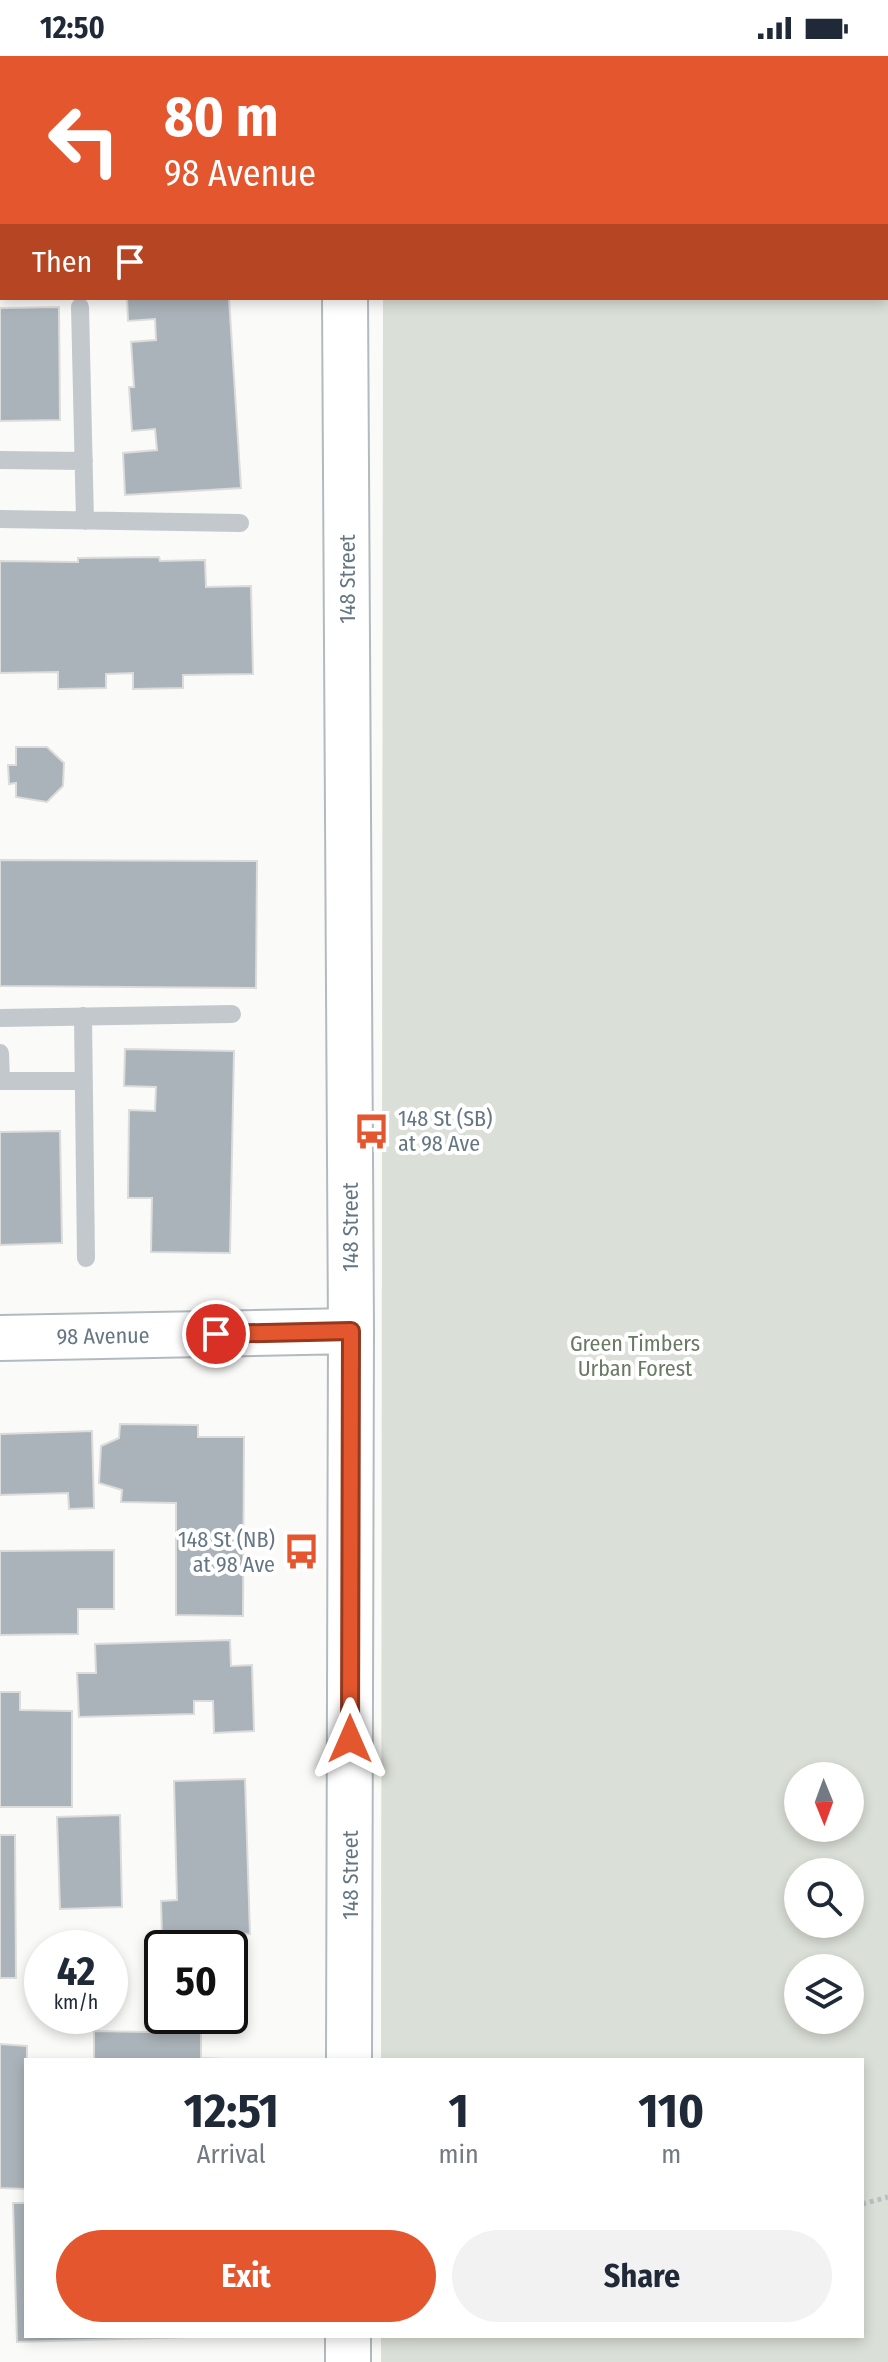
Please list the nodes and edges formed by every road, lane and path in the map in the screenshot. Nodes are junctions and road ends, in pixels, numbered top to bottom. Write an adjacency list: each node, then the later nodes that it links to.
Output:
1 (345, 300): 15 (main road, 148 Street)
2 (80, 307): 4 (lane)
3 (0, 460): 4 (lane)
4 (84, 461): 6 (lane)
5 (0, 519): 6 (lane)
6 (85, 521): 7 (lane)
7 (240, 523)
8 (232, 1014): 9 (lane)
9 (83, 1016): 10 (lane); 13 (lane)
10 (0, 1018)
11 (0, 1053): 12 (lane)
12 (0, 1081): 13 (lane)
13 (84, 1081): 14 (lane)
14 (86, 1258)
15 (351, 1331): 16 (main road, 98 Avenue); 17 (main road, 148 Street)
16 (0, 1338)
17 (349, 2058)
18 (888, 2197): 19 (path)
19 (864, 2203)
20 (348, 2338): 21 (main road)
21 (348, 2362)

